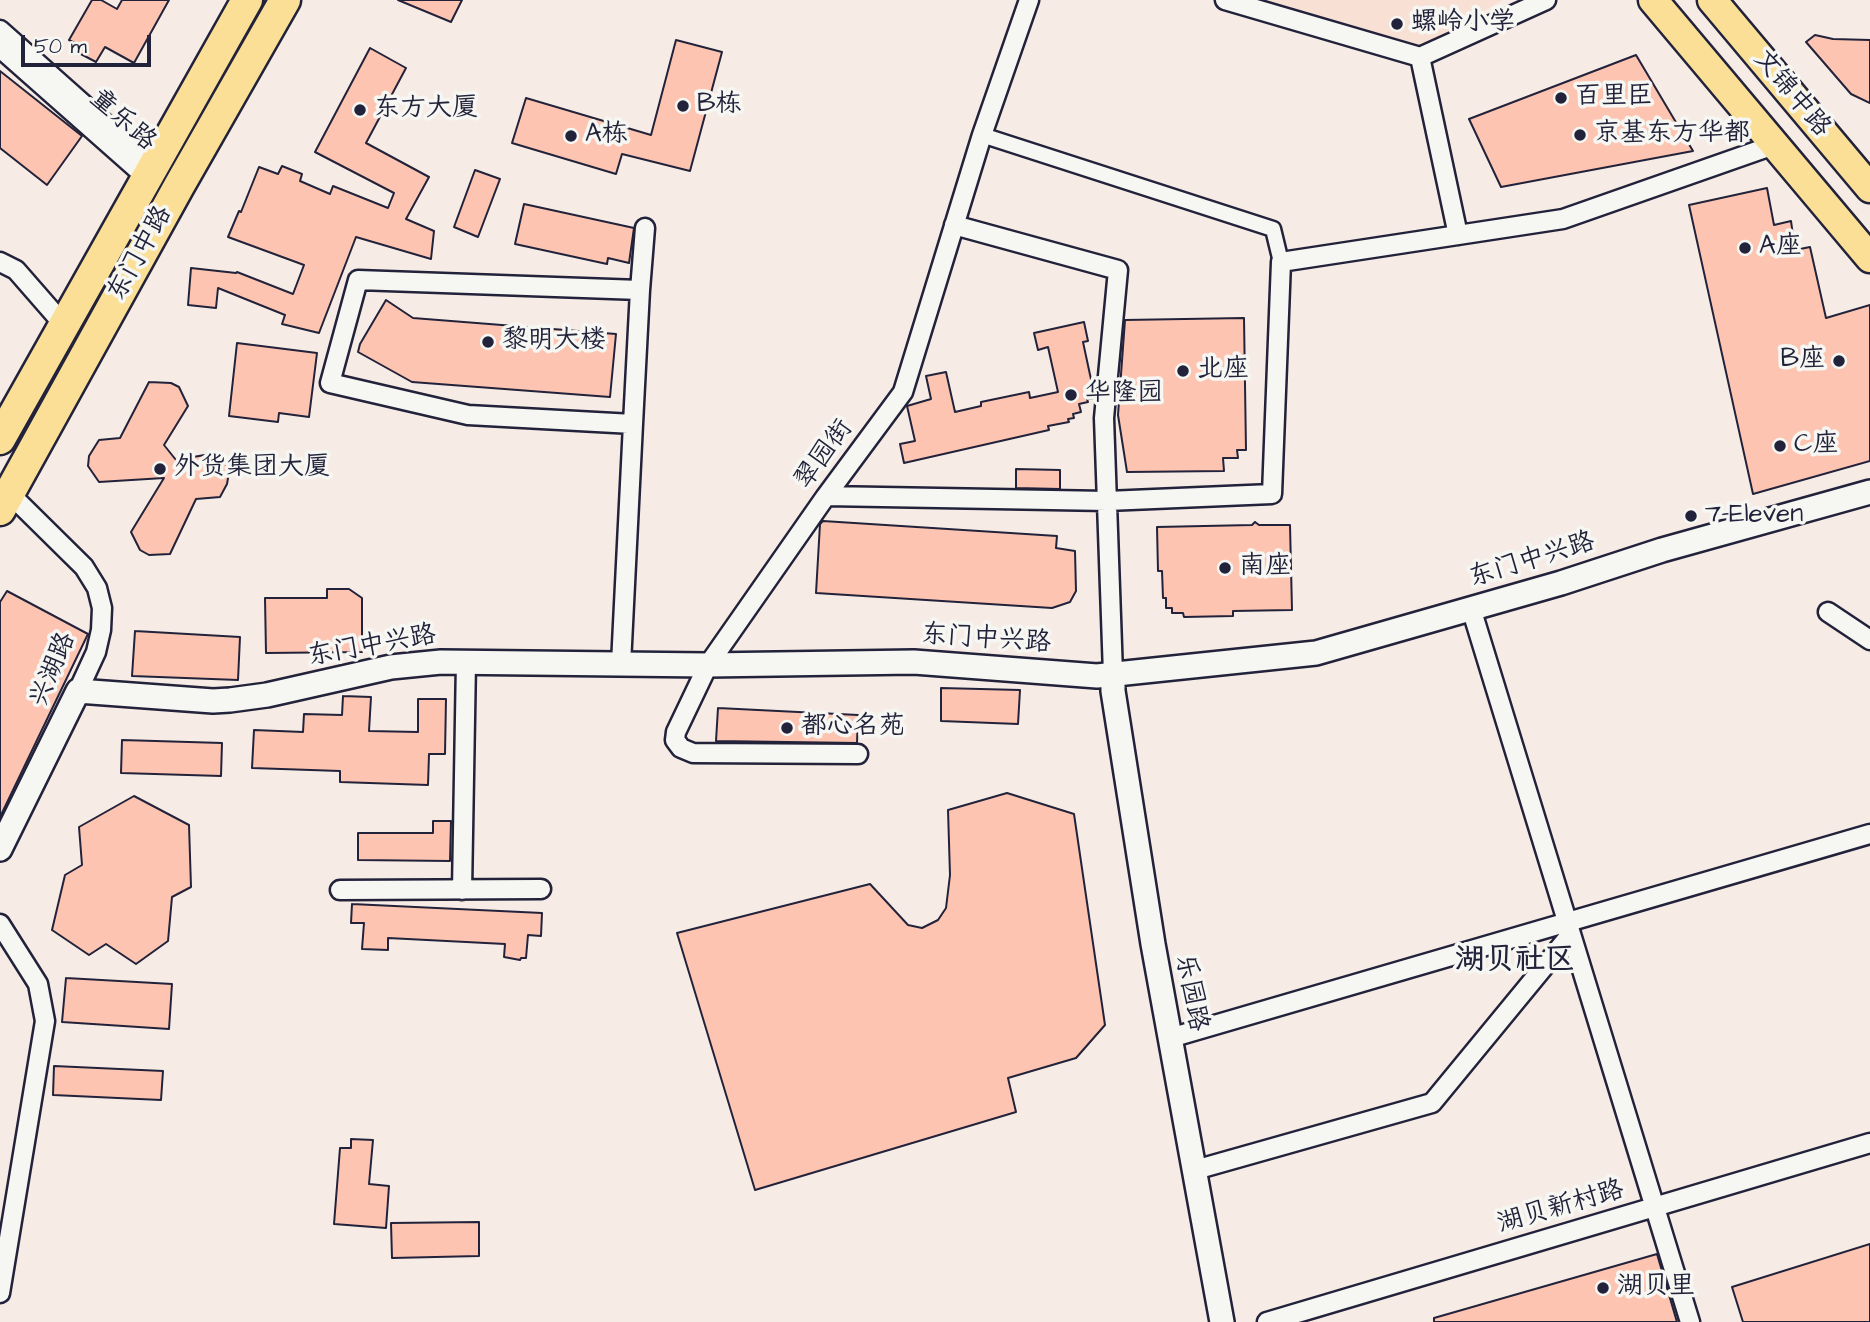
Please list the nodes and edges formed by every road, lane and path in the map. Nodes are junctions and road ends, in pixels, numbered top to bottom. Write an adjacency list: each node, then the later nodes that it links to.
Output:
1 (247, 0): 13 (highway, 东门中路)
2 (285, 0): 27 (highway, 东门中路)
3 (1029, 0): 11 (street, 翠园街)
4 (1225, 0): 10 (street)
5 (1546, 0): 10 (street)
6 (1653, 0): 12 (main road, 文锦中路)
7 (1712, 0): 14 (main road, 文锦中路)
8 (0, 30): 13 (street, 童乐路)
9 (0, 48): 13 (street, 童乐路)
10 (1420, 57): 17 (street)
11 (982, 135): 15 (street, 翠园街); 20 (street)
12 (1774, 145): 17 (street); 18 (main road, 文锦中路)
13 (149, 171): 22 (highway, 东门中路)
14 (1870, 188)
15 (954, 225): 26 (street, 翠园街); 28 (street)
16 (645, 228): 21 (street)
17 (1458, 235): 20 (street)
18 (1870, 258)
19 (0, 262): 22 (street)
20 (1281, 262): 28 (street)
21 (640, 290): 23 (street); 23 (street)
22 (64, 325): 24 (highway, 东门中路)
23 (633, 424): 33 (street)
24 (0, 439)
25 (1870, 492): 29 (street, 东门中兴路)
26 (826, 496): 28 (street); 34 (street, 翠园街)
27 (4, 501): 36 (street, 兴湖路)
28 (1107, 501): 35 (street)
29 (1471, 608): 35 (street, 东门中兴路); 44 (street)
30 (1828, 612): 31 (street)
31 (1870, 640)
32 (466, 661): 33 (street, 东门中兴路); 36 (street, 东门中兴路); 42 (street)
33 (621, 664): 34 (street, 东门中兴路)
34 (708, 665): 35 (street, 东门中兴路); 37 (street, 翠园街)
35 (1113, 674): 46 (street, 乐园路)
36 (78, 691): 39 (street, 兴湖路)
37 (858, 754)
38 (1870, 834): 44 (street)
39 (0, 849)
40 (541, 889): 42 (street)
41 (340, 890): 42 (street)
42 (462, 890)
43 (0, 924): 45 (street)
44 (1569, 929): 46 (street); 48 (street); 49 (street)
45 (9, 953): 50 (street)
46 (1170, 1038): 48 (street, 乐园路)
47 (1870, 1143): 49 (street, 湖贝新村路)
48 (1195, 1170): 51 (street, 乐园路)
49 (1656, 1207): 52 (street, 湖贝新村路); 53 (street)
50 (0, 1293)
51 (1222, 1322)
52 (1267, 1322)
53 (1690, 1322)

